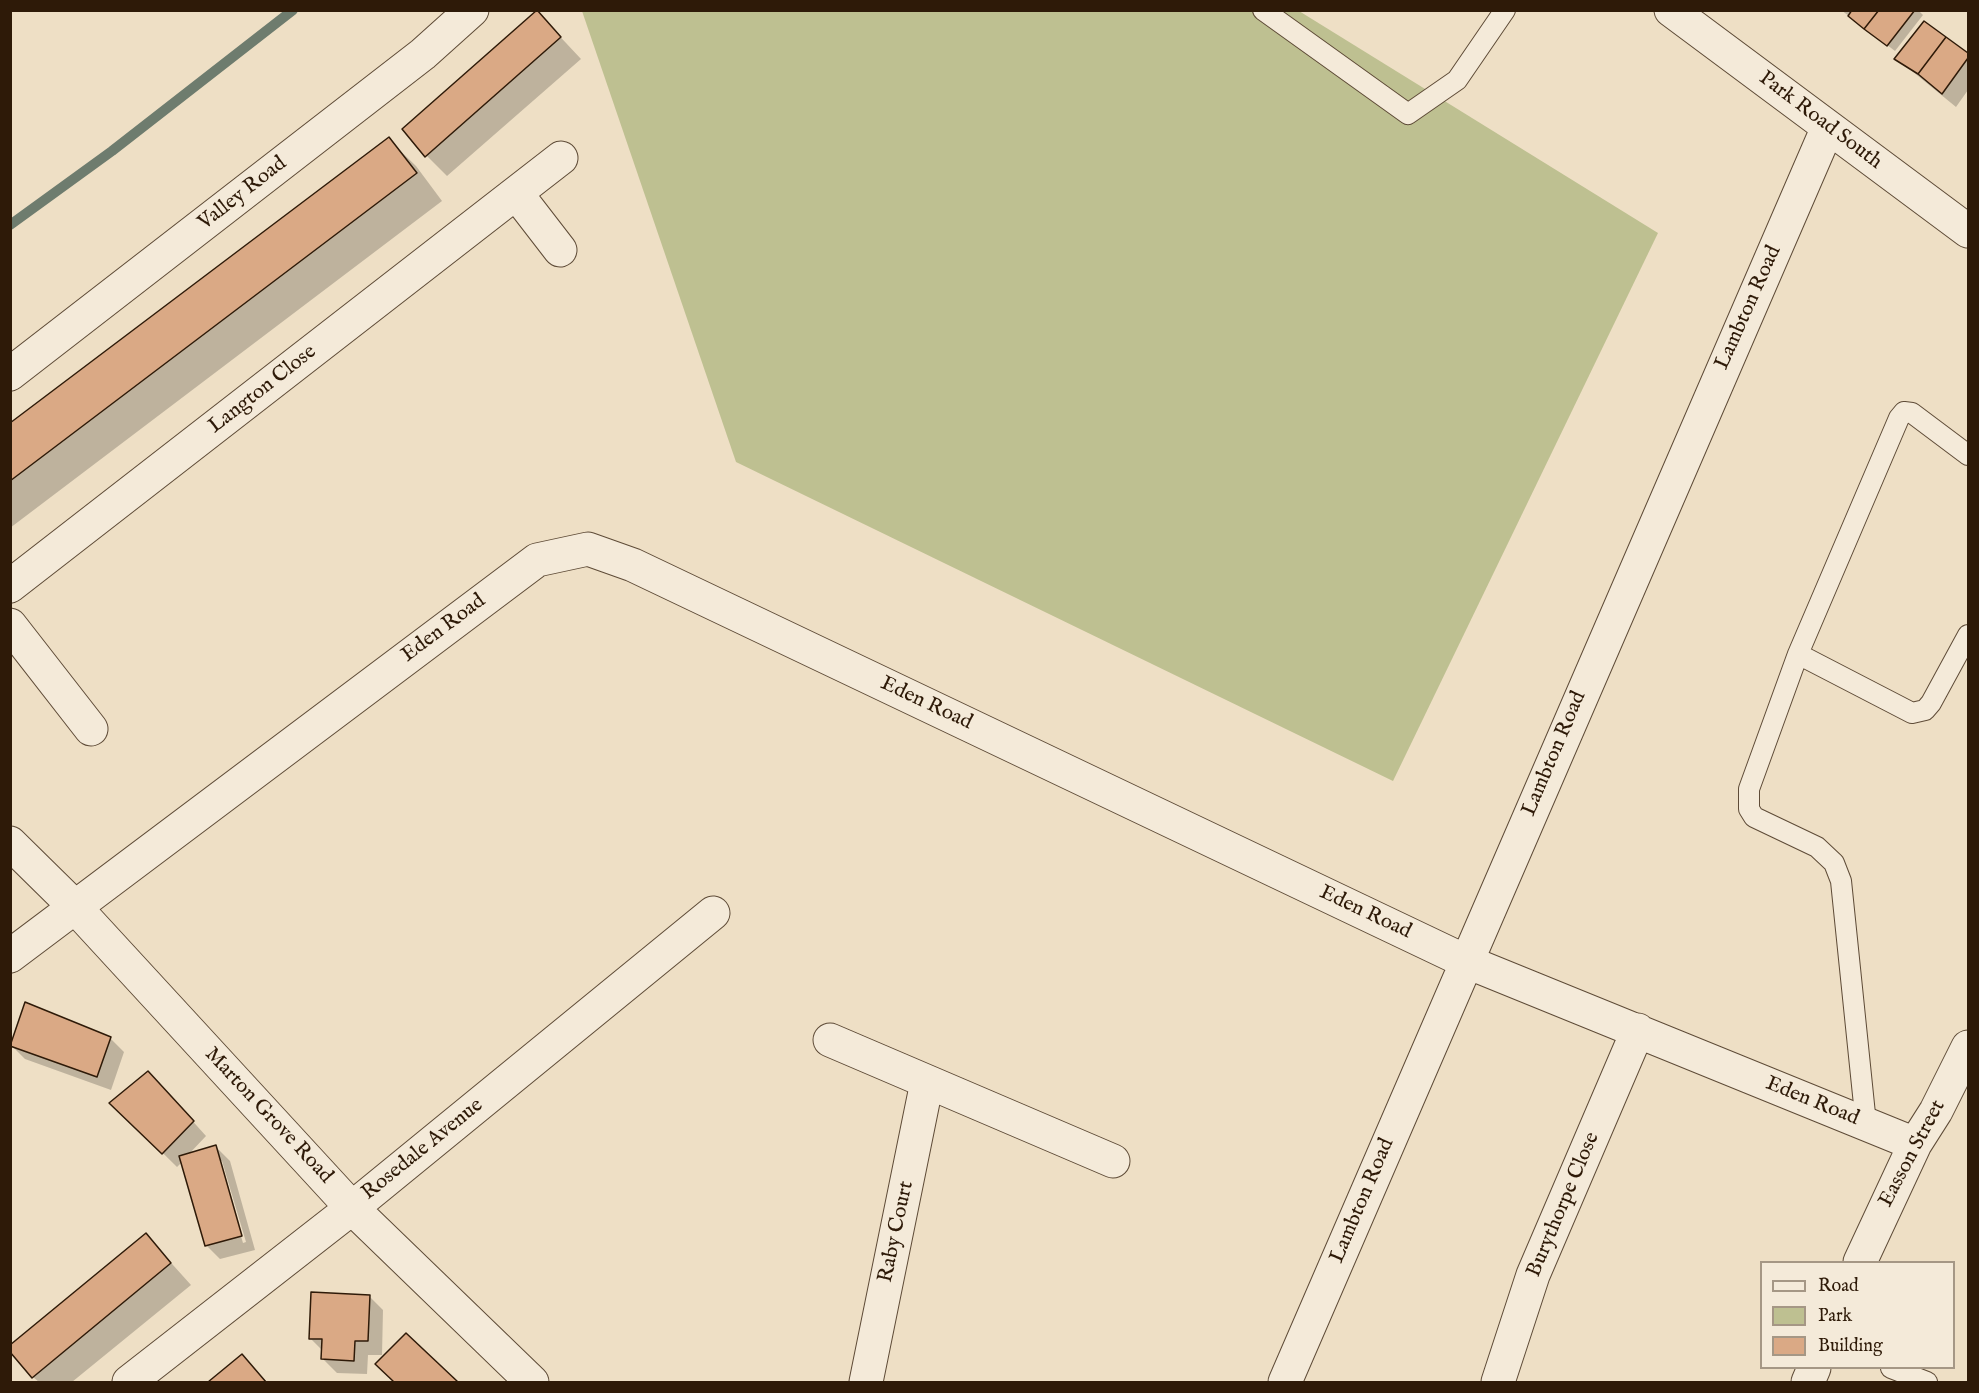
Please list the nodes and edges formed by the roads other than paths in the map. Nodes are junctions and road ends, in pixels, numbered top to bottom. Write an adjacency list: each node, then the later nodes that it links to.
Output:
1 (472, 10): 10 (street, Valley Road)
2 (1263, 10): 3 (lane)
3 (1505, 10)
4 (1671, 10): 5 (street, Park Road South)
5 (1828, 127): 8 (street, Park Road South); 21 (street, Lambton Road)
6 (561, 158): 7 (street, Langton Close)
7 (516, 193): 9 (street); 12 (street, Langton Close)
8 (1968, 231)
9 (560, 250)
10 (10, 374)
11 (1968, 455): 15 (lane)
12 (10, 586)
13 (10, 625): 16 (street)
14 (1968, 635): 15 (lane)
15 (1798, 654): 26 (lane)
16 (92, 729)
17 (10, 843): 18 (street, Marton Grove Road)
18 (74, 906): 20 (street, Eden Road); 21 (street, Eden Road); 29 (street, Marton Grove Road)
19 (713, 913): 29 (street, Rosedale Avenue)
20 (10, 956)
21 (1465, 961): 22 (street, Eden Road); 36 (street, Lambton Road)
22 (1638, 1030): 26 (street, Eden Road); 37 (street, Burythorpe Close)
23 (830, 1040): 25 (street)
24 (1968, 1047): 27 (street, Easson Street)
25 (927, 1082): 28 (street); 35 (street, Raby Court)
26 (1866, 1124): 27 (street, Eden Road)
27 (1915, 1144): 30 (street, Easson Street)
28 (1113, 1161)
29 (352, 1208): 33 (street, Rosedale Avenue); 34 (street, Marton Grove Road)
30 (1861, 1261)
31 (1814, 1369): 38 (street)
32 (1893, 1369): 39 (lane)
33 (129, 1383)
34 (532, 1383)
35 (866, 1383)
36 (1285, 1383)
37 (1498, 1383)
38 (1808, 1383)
39 (1927, 1383)

